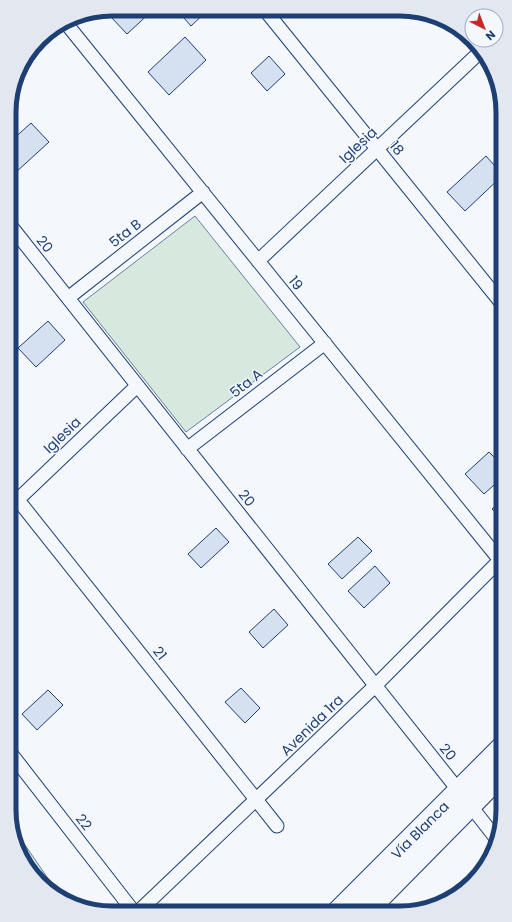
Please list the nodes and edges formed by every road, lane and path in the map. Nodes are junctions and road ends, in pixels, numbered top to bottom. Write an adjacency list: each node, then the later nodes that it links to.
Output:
1 (270, 16): 4 (street, 18)
2 (69, 27): 5 (street, 19)
3 (477, 55): 4 (street, Iglesia)
4 (377, 149): 7 (street, Iglesia); 8 (street, 18)
5 (203, 192): 7 (street, 19); 9 (street, 5ta B)
6 (16, 233): 9 (street, 20)
7 (258, 261): 10 (street, 19)
8 (496, 296)
9 (68, 298): 11 (street, 20)
10 (325, 343): 12 (street, 5ta A); 15 (street, 19)
11 (137, 386): 12 (street, 20); 13 (street, Iglesia)
12 (187, 449): 17 (street, 20)
13 (16, 502)
14 (16, 506): 22 (street, 21)
15 (496, 553)
16 (496, 566): 17 (street, Avenida 1ra)
17 (375, 686): 21 (street, 20); 22 (street, Avenida 1ra)
18 (496, 756): 21 (highway, Vía Blanca)
19 (16, 760): 25 (street, 22)
20 (496, 777): 21 (highway, Vía Blanca)
21 (464, 798): 24 (street, 20); 27 (highway, Vía Blanca); 28 (highway, Vía Blanca)
22 (257, 801): 23 (street, 21); 26 (street, Avenida 1ra)
23 (277, 826)
24 (493, 835)
25 (129, 906)
26 (144, 906)
27 (345, 906)
28 (370, 906)

